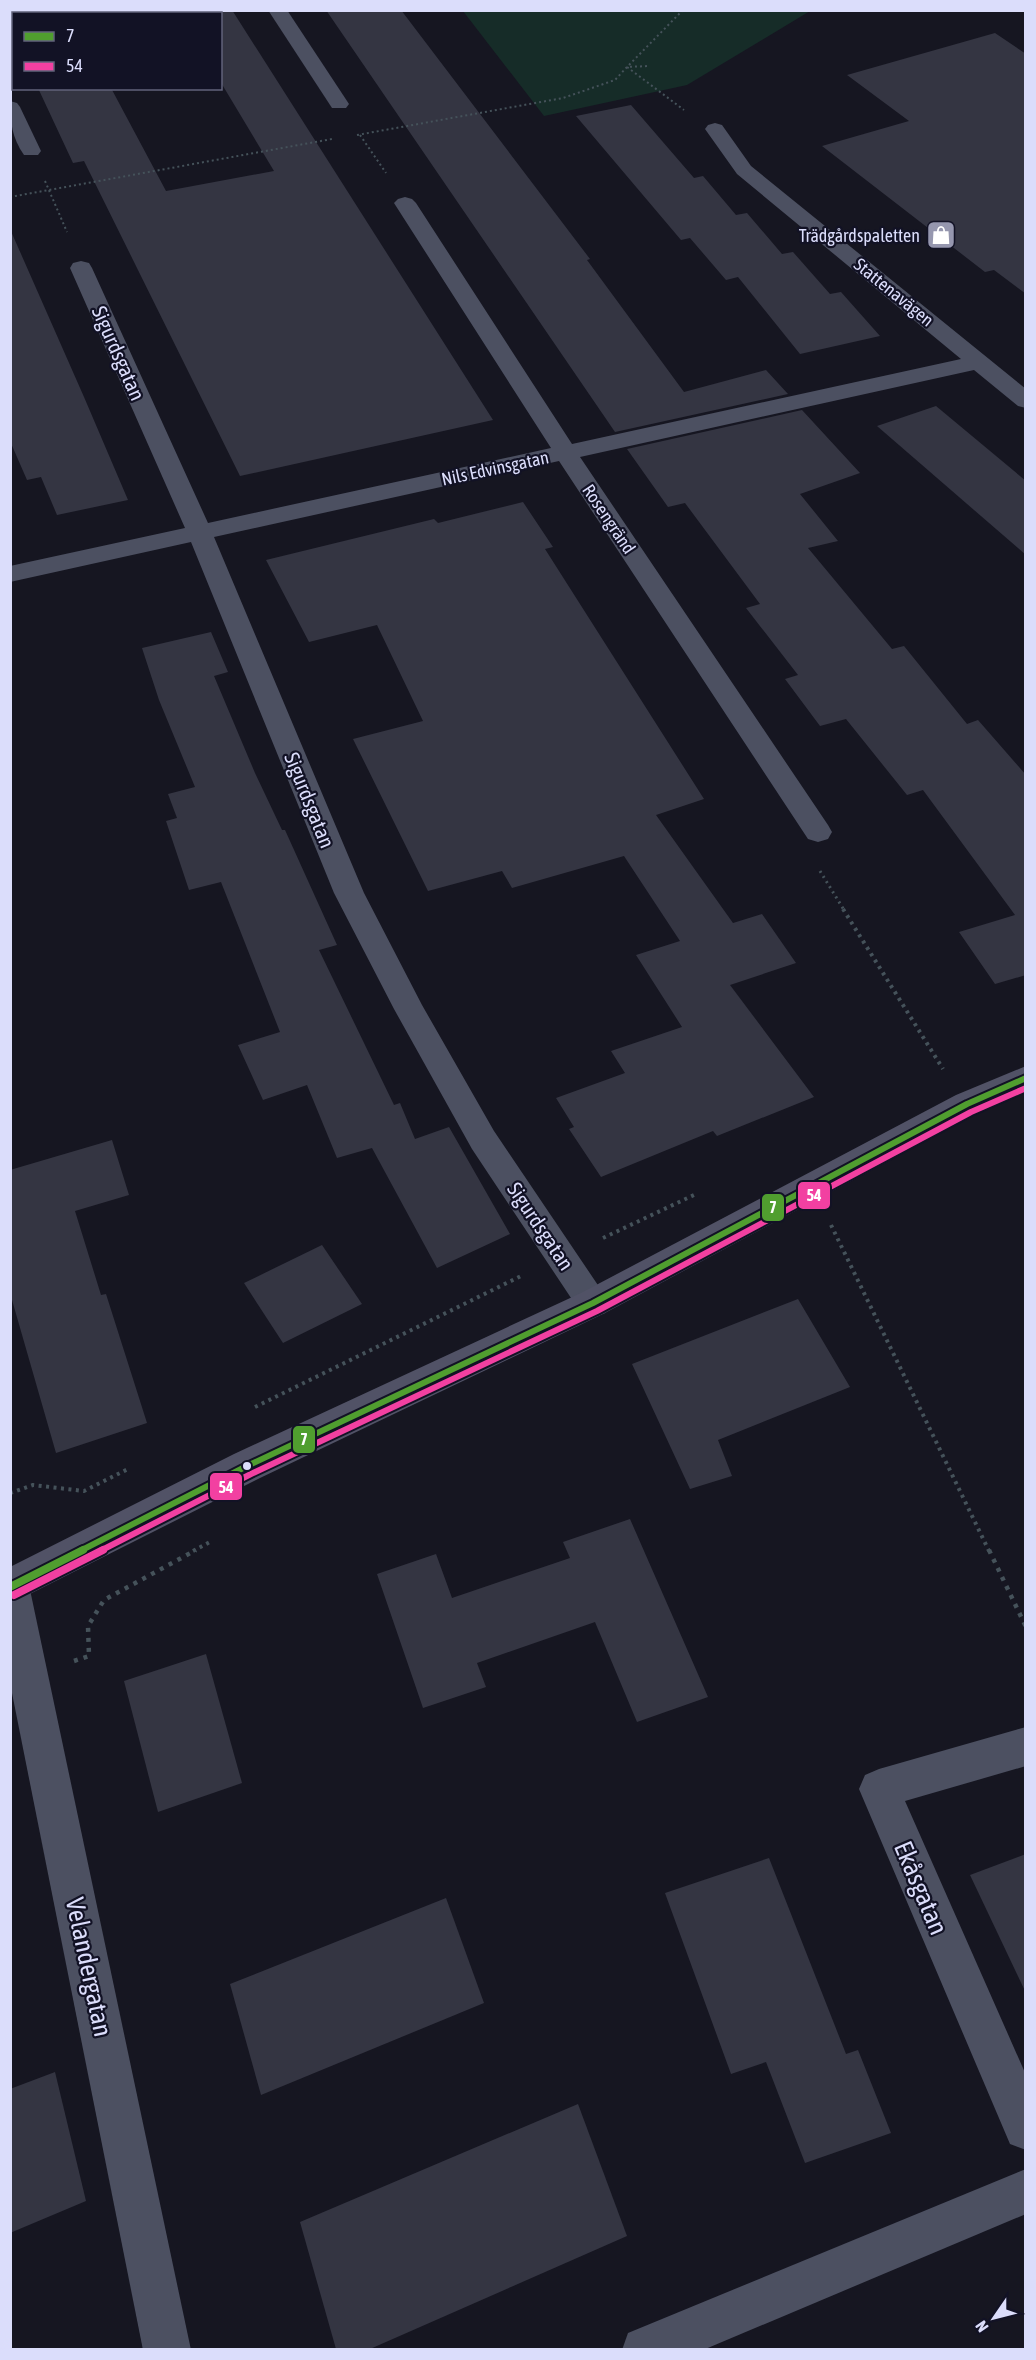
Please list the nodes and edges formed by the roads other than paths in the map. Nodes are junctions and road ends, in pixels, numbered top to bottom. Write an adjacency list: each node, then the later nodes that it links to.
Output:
1 (277, 10): 2 (street)
2 (339, 104)
3 (10, 107): 5 (street)
4 (715, 129): 8 (street, Stattenavägen)
5 (30, 151)
6 (405, 203): 10 (street, Rosengränd)
7 (81, 268): 11 (street, Sigurdsgatan)
8 (979, 362): 9 (street, Stattenavägen); 10 (street, Nils Edvinsgatan)
9 (1026, 401)
10 (565, 452): 11 (street, Nils Edvinsgatan); 13 (street, Rosengränd)
11 (200, 533): 12 (street, Nils Edvinsgatan); 15 (street, Sigurdsgatan)
12 (10, 574)
13 (818, 832)
14 (1026, 1078): 15 (street)
15 (594, 1303): 16 (street)
16 (11, 1586): 20 (street, Velandergatan)
17 (1026, 1746): 18 (street, Ekåsgatan)
18 (1026, 2128)
19 (1026, 2191): 21 (street)
20 (167, 2349)
21 (645, 2349)

